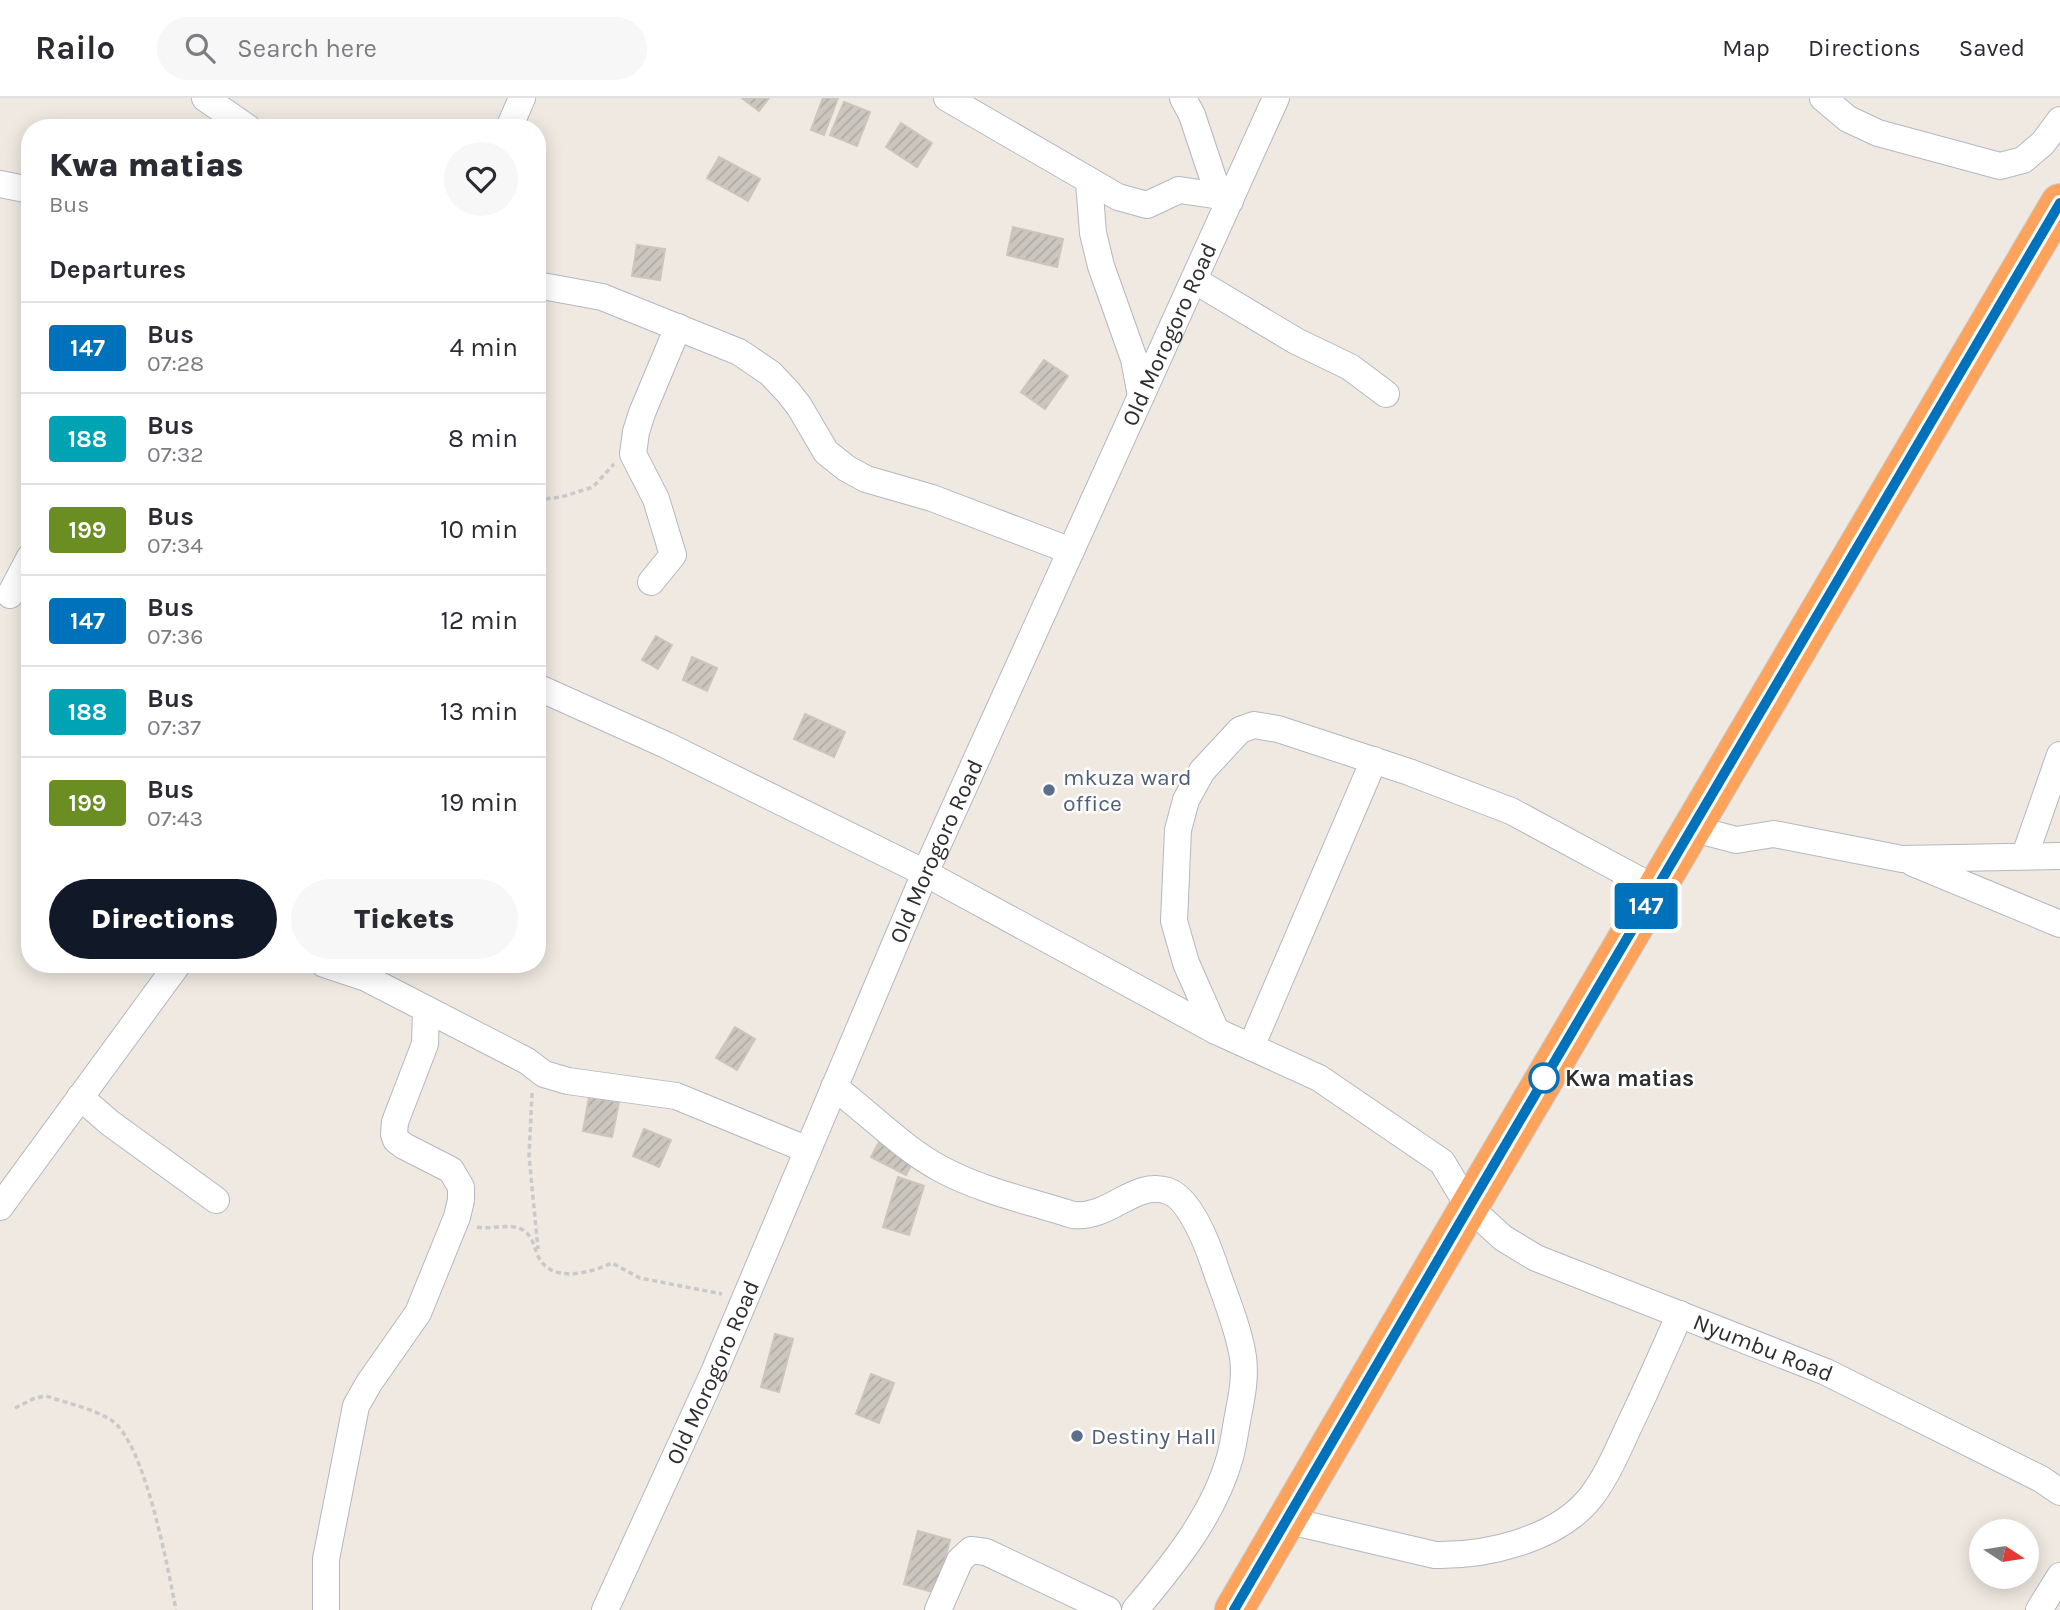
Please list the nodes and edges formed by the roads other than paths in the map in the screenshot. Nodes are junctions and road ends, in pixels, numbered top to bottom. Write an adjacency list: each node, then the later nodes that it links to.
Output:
1 (205, 98): 7 (street)
2 (522, 98): 8 (street)
3 (947, 98): 10 (street)
4 (1183, 98): 13 (street)
5 (1276, 98): 13 (street, Old Morogoro Road)
6 (1823, 98): 9 (street)
7 (235, 119)
8 (513, 119)
9 (2060, 120)
10 (1089, 181): 13 (street); 19 (street)
11 (0, 184): 12 (street)
12 (21, 188)
13 (1224, 198): 15 (street, Old Morogoro Road)
14 (2060, 203): 27 (highway)
15 (1194, 280): 18 (street); 19 (street, Old Morogoro Road)
16 (546, 287): 17 (street)
17 (678, 327): 20 (street); 22 (street)
18 (1386, 394)
19 (1141, 396): 20 (street, Old Morogoro Road)
20 (1071, 551): 31 (street, Old Morogoro Road)
21 (21, 574): 23 (street)
22 (651, 582)
23 (10, 595)
24 (546, 691): 31 (street, Nyumbu Road)
25 (2060, 755): 28 (street)
26 (1374, 760): 32 (street); 37 (street); 38 (street)
27 (1691, 828): 30 (street); 32 (highway)
28 (2025, 855): 29 (street); 30 (street)
29 (2060, 856)
30 (1902, 859): 33 (street)
31 (925, 873): 37 (street, Nyumbu Road); 39 (street, Old Morogoro Road)
32 (1656, 890): 44 (highway)
33 (2060, 924)
34 (171, 973): 40 (street)
35 (352, 973): 36 (street)
36 (426, 1010): 41 (street); 49 (street)
37 (1216, 1031): 38 (street, Nyumbu Road)
38 (1251, 1047): 44 (street, Nyumbu Road)
39 (834, 1087): 41 (street, Old Morogoro Road); 53 (street)
40 (80, 1097): 42 (street); 43 (street)
41 (808, 1150): 50 (street, Old Morogoro Road)
42 (216, 1200)
43 (0, 1207)
44 (1469, 1207): 45 (street, Nyumbu Road); 47 (highway)
45 (1680, 1314): 46 (street, Nyumbu Road); 47 (street)
46 (2060, 1492)
47 (1286, 1520): 54 (highway)
48 (2060, 1576): 55 (street)
49 (326, 1610)
50 (605, 1610)
51 (938, 1610): 52 (street)
52 (1108, 1610)
53 (1135, 1610)
54 (1234, 1610)
55 (2039, 1610)

